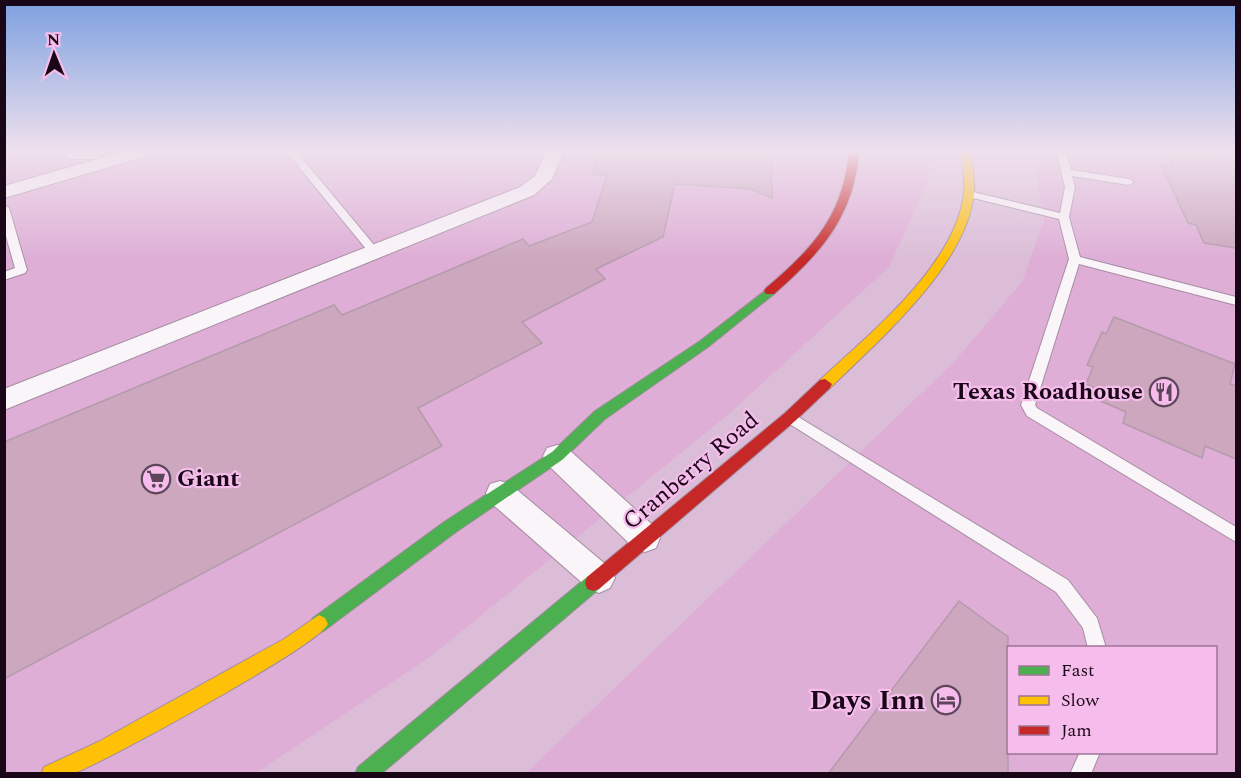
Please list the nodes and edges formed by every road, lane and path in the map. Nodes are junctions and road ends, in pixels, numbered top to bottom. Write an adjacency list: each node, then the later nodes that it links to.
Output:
1 (321, 187): 9 (lane)
2 (532, 187): 9 (street)
3 (850, 187): 15 (street)
4 (969, 187): 6 (street, Cranberry Road)
5 (1070, 187): 8 (lane)
6 (969, 194): 8 (lane); 14 (street, Cranberry Road)
7 (4, 208): 11 (lane)
8 (1064, 217): 10 (lane)
9 (375, 253): 13 (street)
10 (1075, 259): 12 (lane); 17 (lane)
11 (4, 276)
12 (1236, 301)
13 (4, 400)
14 (790, 417): 18 (street, Cranberry Road); 20 (lane)
15 (557, 456): 16 (street); 18 (street)
16 (500, 493): 19 (street); 22 (street)
17 (1236, 535)
18 (645, 538): 19 (street, Cranberry Road)
19 (599, 579): 23 (street, Cranberry Road)
20 (1096, 646)
21 (1090, 754): 24 (lane)
22 (51, 774)
23 (364, 774)
24 (1080, 774)

